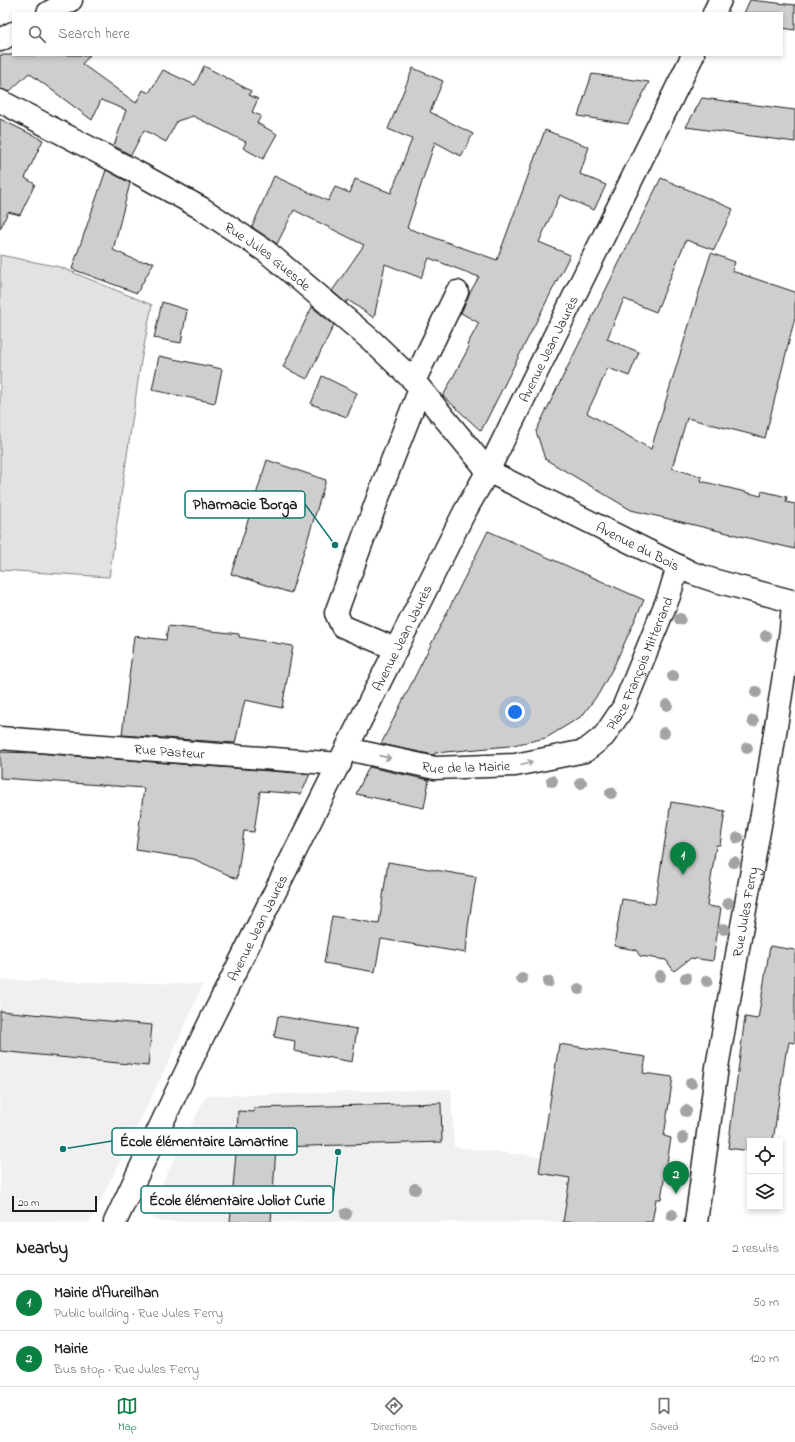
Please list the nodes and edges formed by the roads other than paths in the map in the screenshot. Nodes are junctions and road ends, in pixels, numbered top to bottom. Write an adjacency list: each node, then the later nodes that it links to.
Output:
1 (71, 0): 3 (street)
2 (720, 0): 4 (street)
3 (50, 12)
4 (714, 12)
5 (12, 34): 6 (street)
6 (0, 40)
7 (693, 56): 11 (street, Avenue Jean Jaurès)
8 (0, 101): 10 (street, Rue Jules Guesde)
9 (456, 292): 10 (street)
10 (417, 385): 11 (street, Rue Jules Guesde); 14 (street)
11 (488, 471): 12 (street, Avenue du Bois); 14 (street, Avenue Jean Jaurès)
12 (678, 566): 13 (street, Avenue du Bois); 16 (street, Place François Mitterrand)
13 (794, 602): 19 (street, Rue Jules Ferry)
14 (396, 649): 17 (street, Avenue Jean Jaurès)
15 (0, 738): 17 (street, Rue Pasteur)
16 (585, 750): 17 (street, Rue de la Mairie, one-way to 16)
17 (343, 756): 18 (street, Avenue Jean Jaurès)
18 (114, 1222)
19 (696, 1222)

